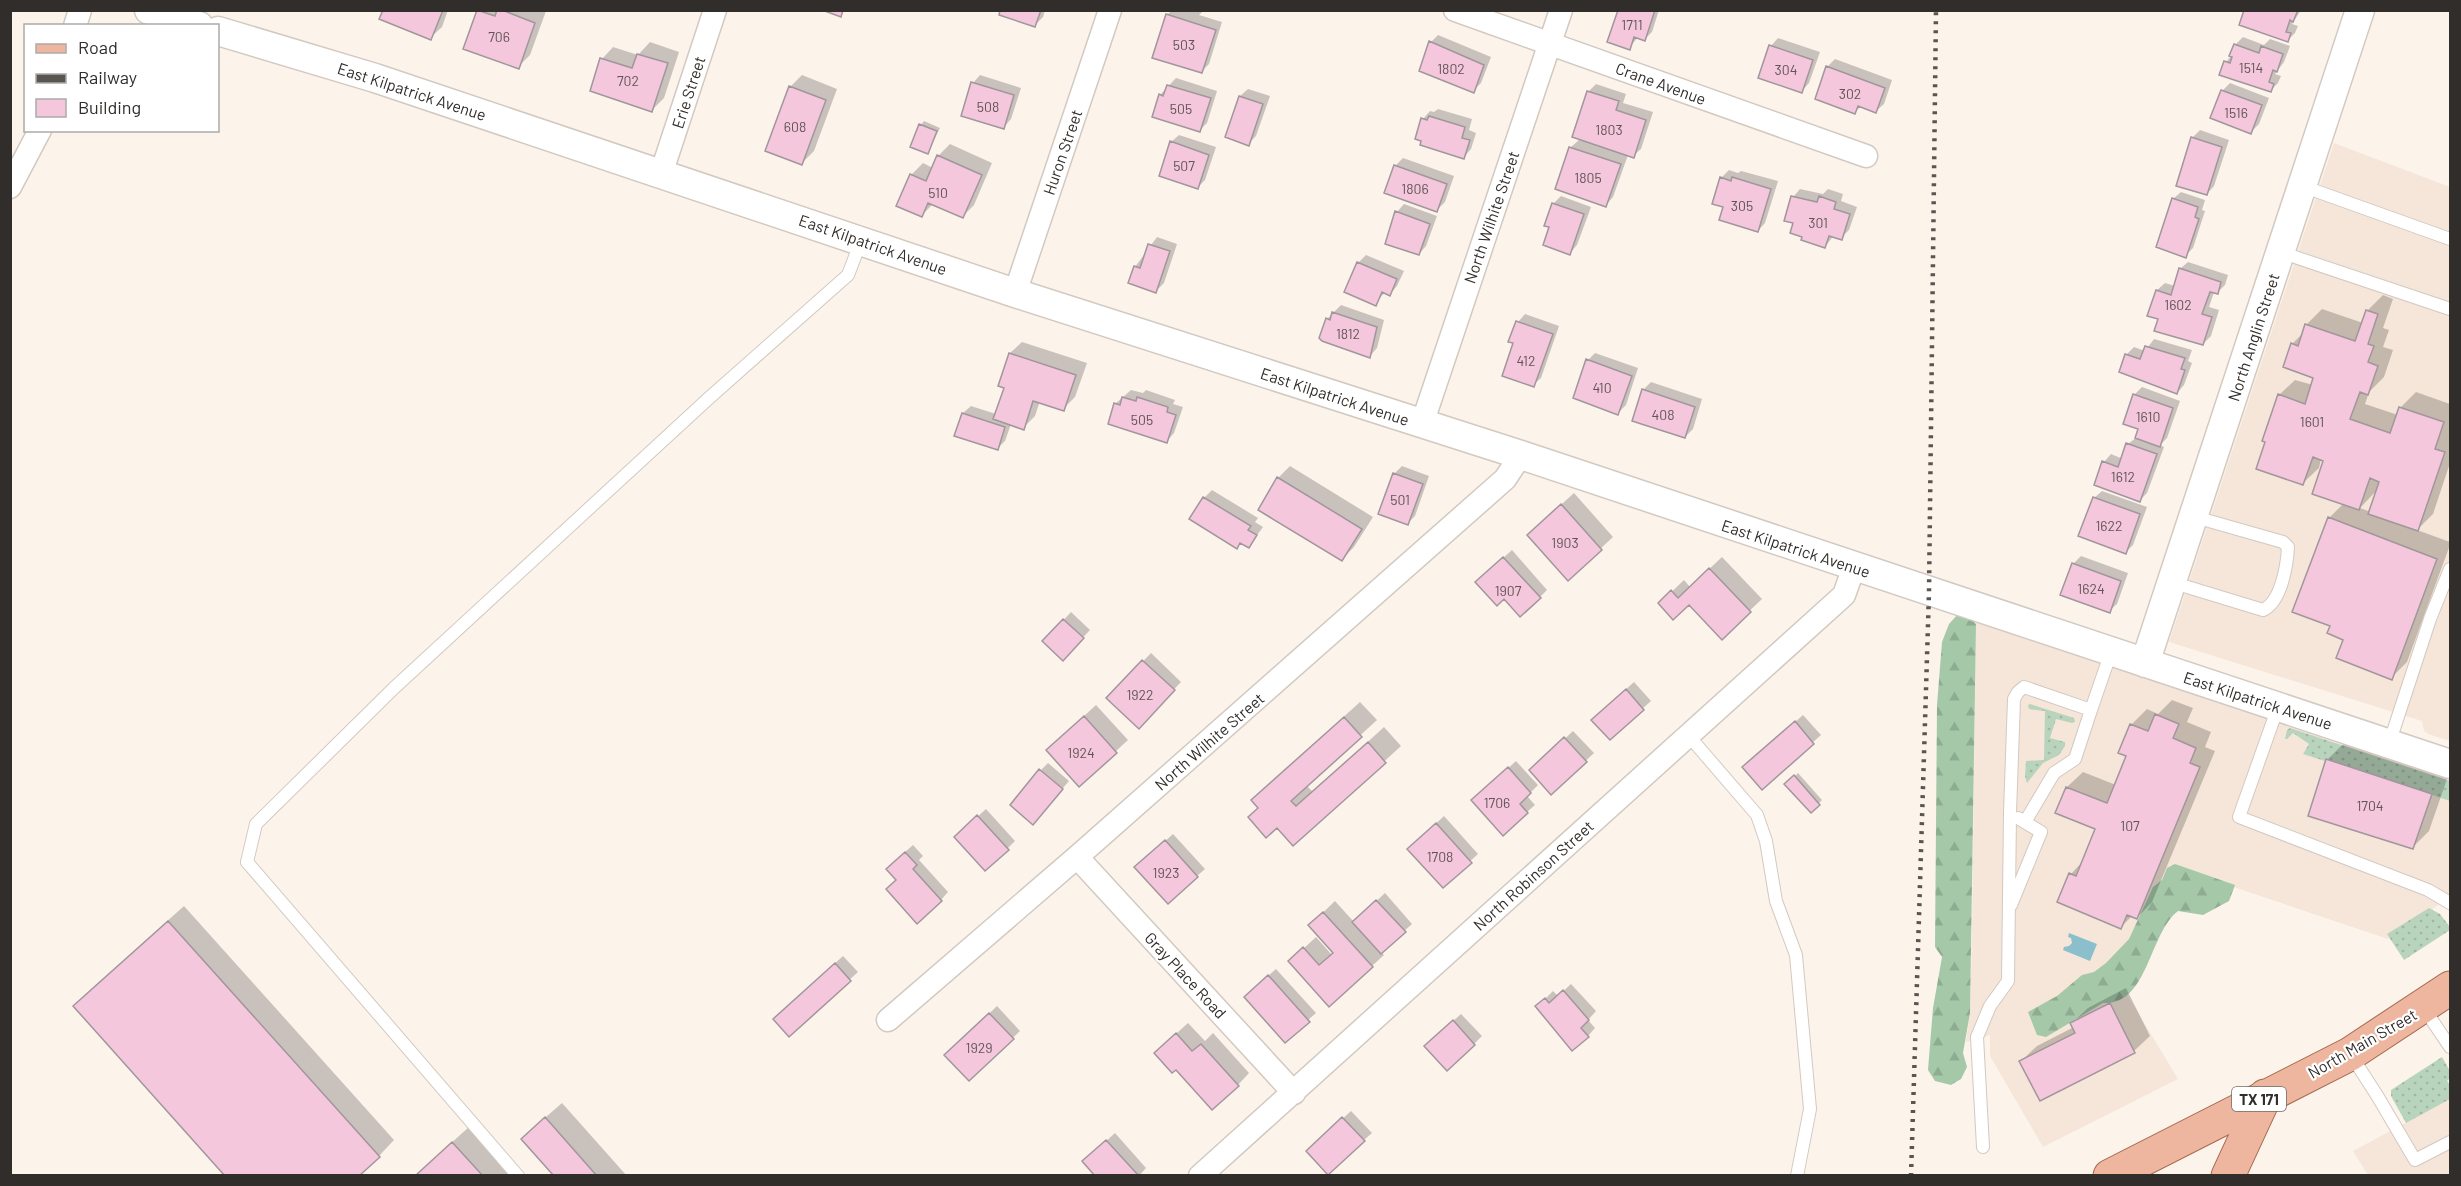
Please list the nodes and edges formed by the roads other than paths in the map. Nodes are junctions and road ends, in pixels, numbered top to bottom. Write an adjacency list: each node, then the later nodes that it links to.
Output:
1 (149, 10): 7 (street)
2 (715, 10): 12 (street, Erie Street)
3 (1110, 10): 18 (street, Huron Street)
4 (1455, 10): 9 (street, Crane Avenue)
5 (1561, 10): 9 (street, North Wilhite Street)
6 (2360, 10): 13 (street, North Anglin Street)
7 (193, 24)
8 (219, 31): 12 (street, East Kilpatrick Avenue)
9 (1550, 43): 11 (street, Crane Avenue); 20 (street, North Wilhite Street)
10 (39, 132): 14 (street)
11 (1866, 156)
12 (661, 174): 16 (street, East Kilpatrick Avenue)
13 (2302, 186): 15 (lane); 17 (street, North Anglin Street)
14 (10, 187)
15 (2451, 239)
16 (861, 240): 18 (street, East Kilpatrick Avenue); 48 (lane)
17 (2280, 252): 19 (lane); 22 (street, North Anglin Street)
18 (1015, 293): 20 (street, East Kilpatrick Avenue)
19 (2451, 309)
20 (1422, 424): 21 (street, East Kilpatrick Avenue)
21 (1521, 455): 23 (street, East Kilpatrick Avenue); 35 (street, North Wilhite Street)
22 (2195, 517): 25 (street, North Anglin Street); 25 (lane)
23 (1854, 567): 26 (street, East Kilpatrick Avenue); 30 (street, North Robinson Street)
24 (2451, 569): 31 (lane)
25 (2171, 582): 27 (street, North Anglin Street)
26 (2112, 652): 27 (street, East Kilpatrick Avenue); 29 (lane)
27 (2145, 663): 28 (street, East Kilpatrick Avenue)
28 (2278, 707): 31 (street, East Kilpatrick Avenue); 36 (lane)
29 (2091, 710): 33 (lane); 34 (lane)
30 (1688, 735): 43 (street, North Robinson Street); 50 (lane)
31 (2389, 744): 32 (street, East Kilpatrick Avenue)
32 (2450, 764)
33 (2010, 813): 34 (lane); 37 (lane)
34 (2025, 822): 37 (lane)
35 (1077, 857): 40 (street, North Wilhite Street); 43 (street, Gray Place Road)
36 (2451, 903)
37 (2008, 911): 46 (lane)
38 (2451, 988): 39 (main road, North Main Street / TX 171)
39 (2423, 1007): 41 (lane); 42 (main road, North Main Street / TX 171)
40 (888, 1020)
41 (2451, 1047)
42 (2350, 1053): 44 (main road, North Main Street / TX 171); 45 (lane)
43 (1294, 1093): 49 (street, North Robinson Street)
44 (2265, 1096): 47 (main road, North Main Street / TX 171); 52 (main road, TX 171)
45 (2451, 1142)
46 (1983, 1147)
47 (2166, 1161): 51 (main road, North Main Street)
48 (518, 1176)
49 (1200, 1176)
50 (1797, 1176)
51 (2110, 1176)
52 (2228, 1176)

